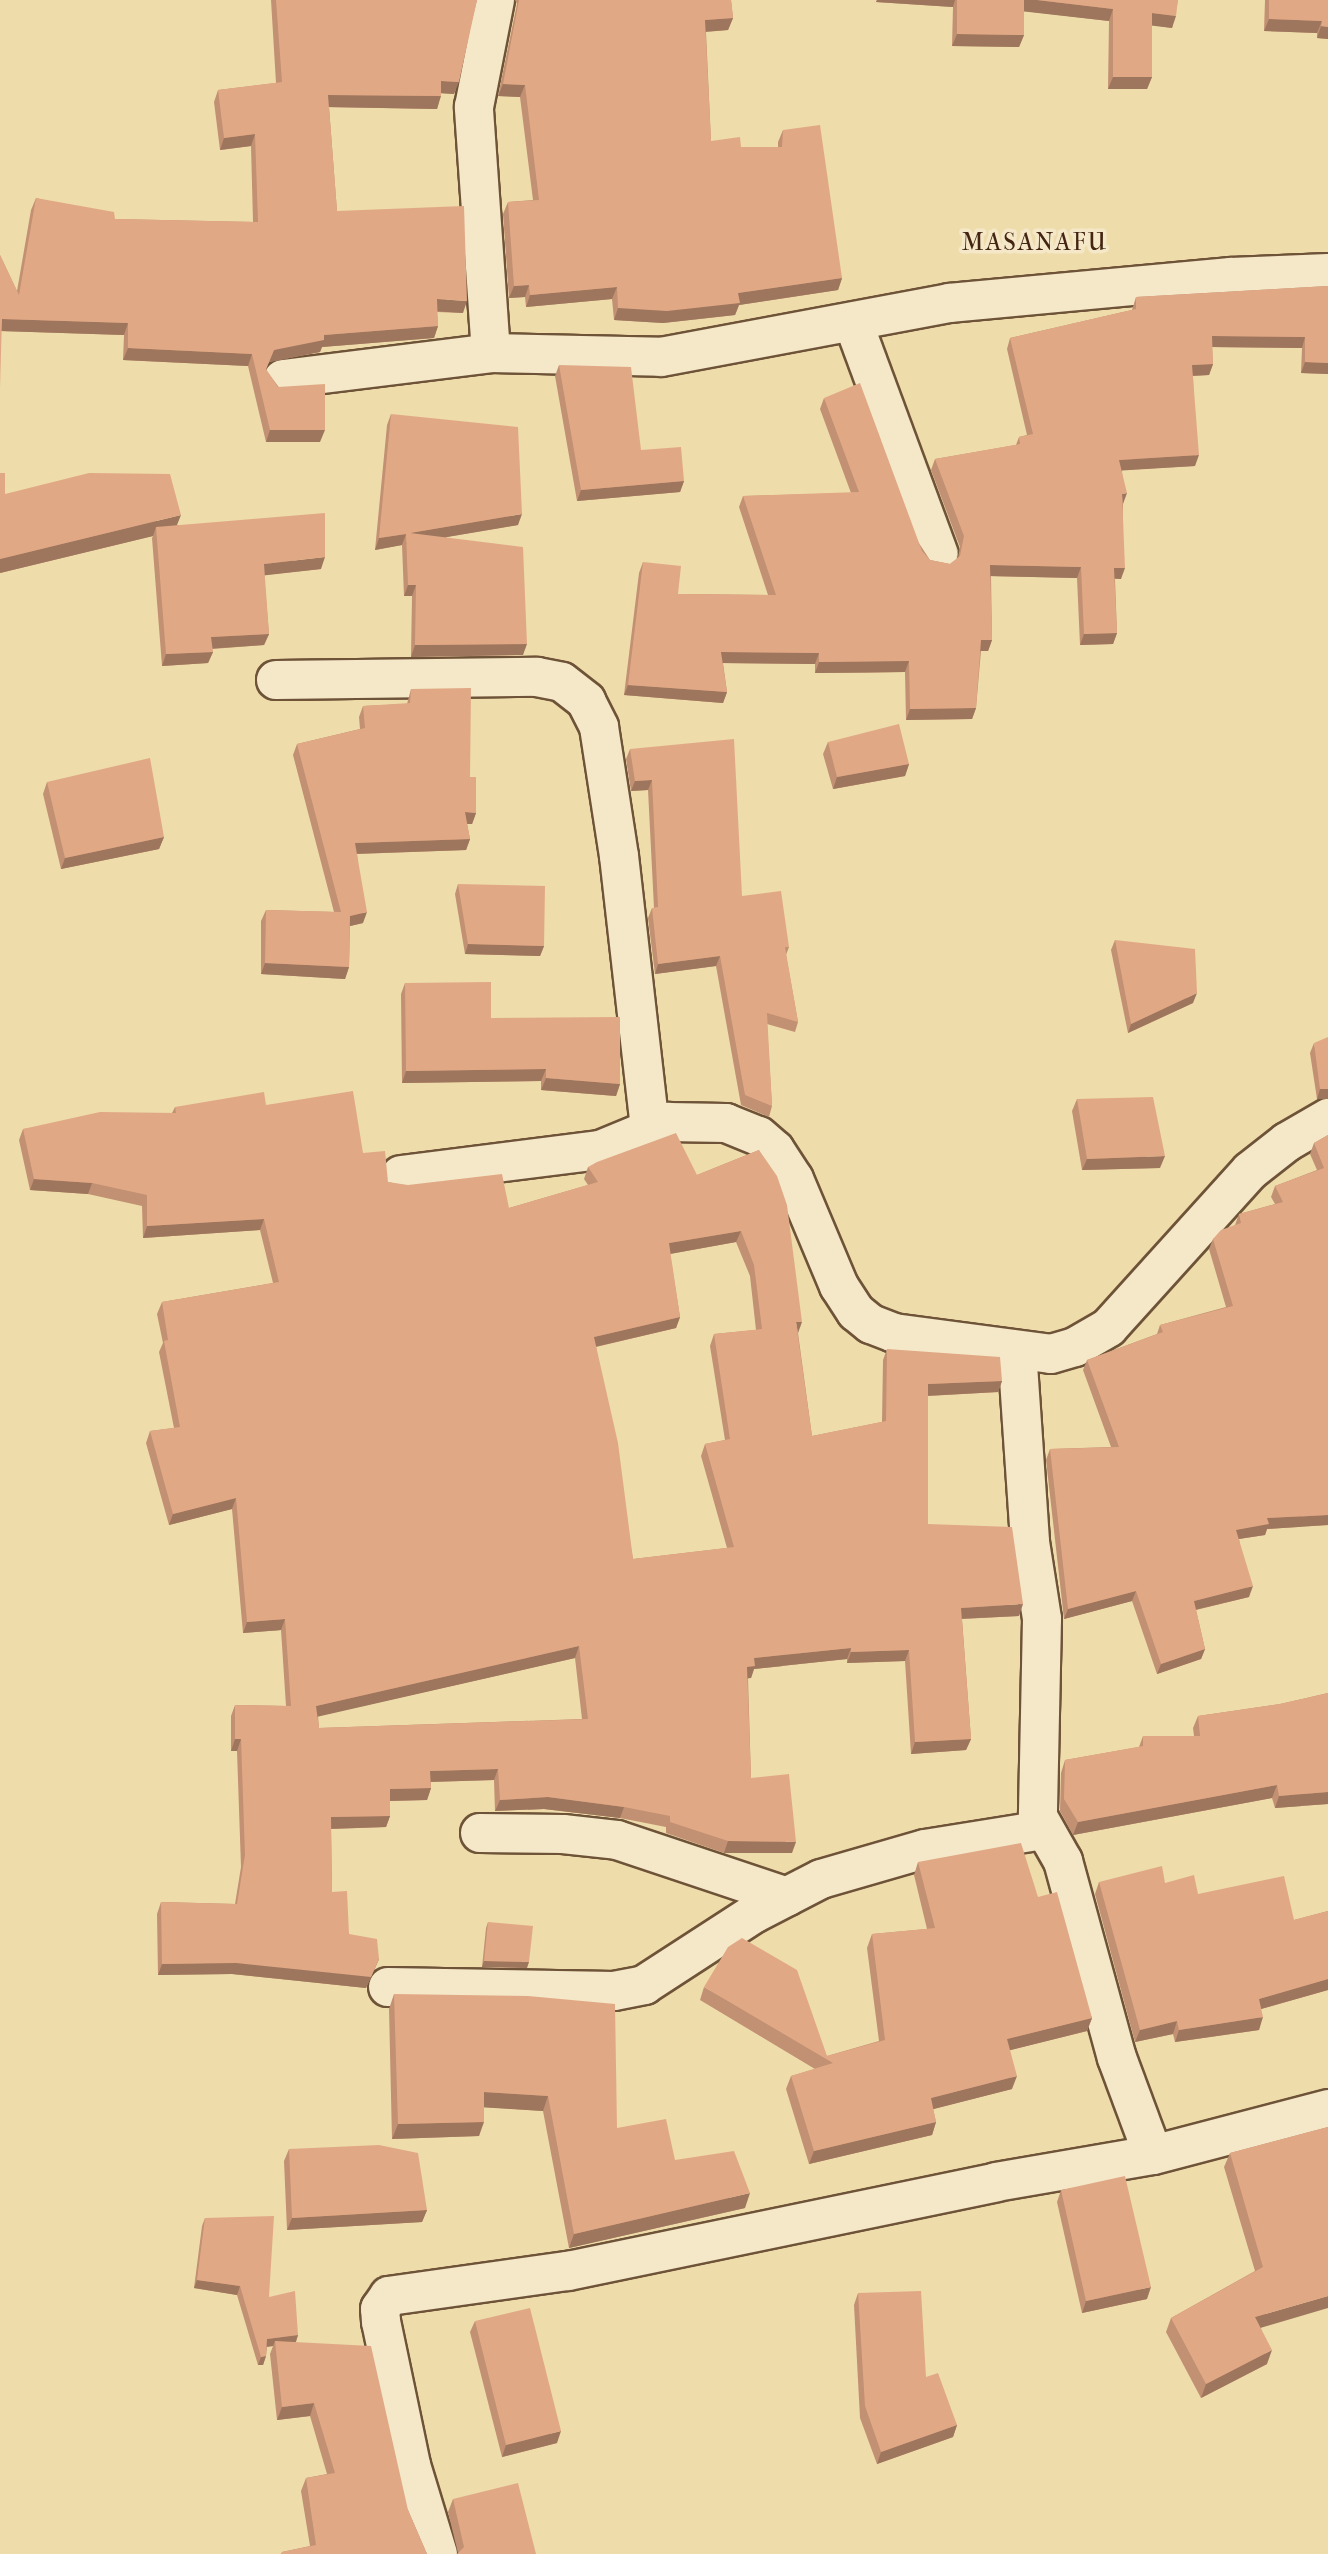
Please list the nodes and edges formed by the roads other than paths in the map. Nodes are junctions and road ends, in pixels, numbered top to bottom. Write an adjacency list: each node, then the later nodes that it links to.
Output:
1 (495, 0): 4 (street)
2 (1328, 273): 3 (street)
3 (853, 322): 4 (street); 6 (street)
4 (491, 353): 5 (street)
5 (283, 379)
6 (939, 554)
7 (276, 680): 9 (street)
8 (1328, 1118): 11 (street)
9 (650, 1128): 10 (street); 11 (street)
10 (401, 1175)
11 (1017, 1350): 12 (street)
12 (1044, 1830): 14 (street); 17 (street)
13 (480, 1833): 14 (street)
14 (787, 1897): 15 (street)
15 (388, 1987)
16 (1328, 2109): 17 (street)
17 (1153, 2155): 18 (street)
18 (438, 2554)

